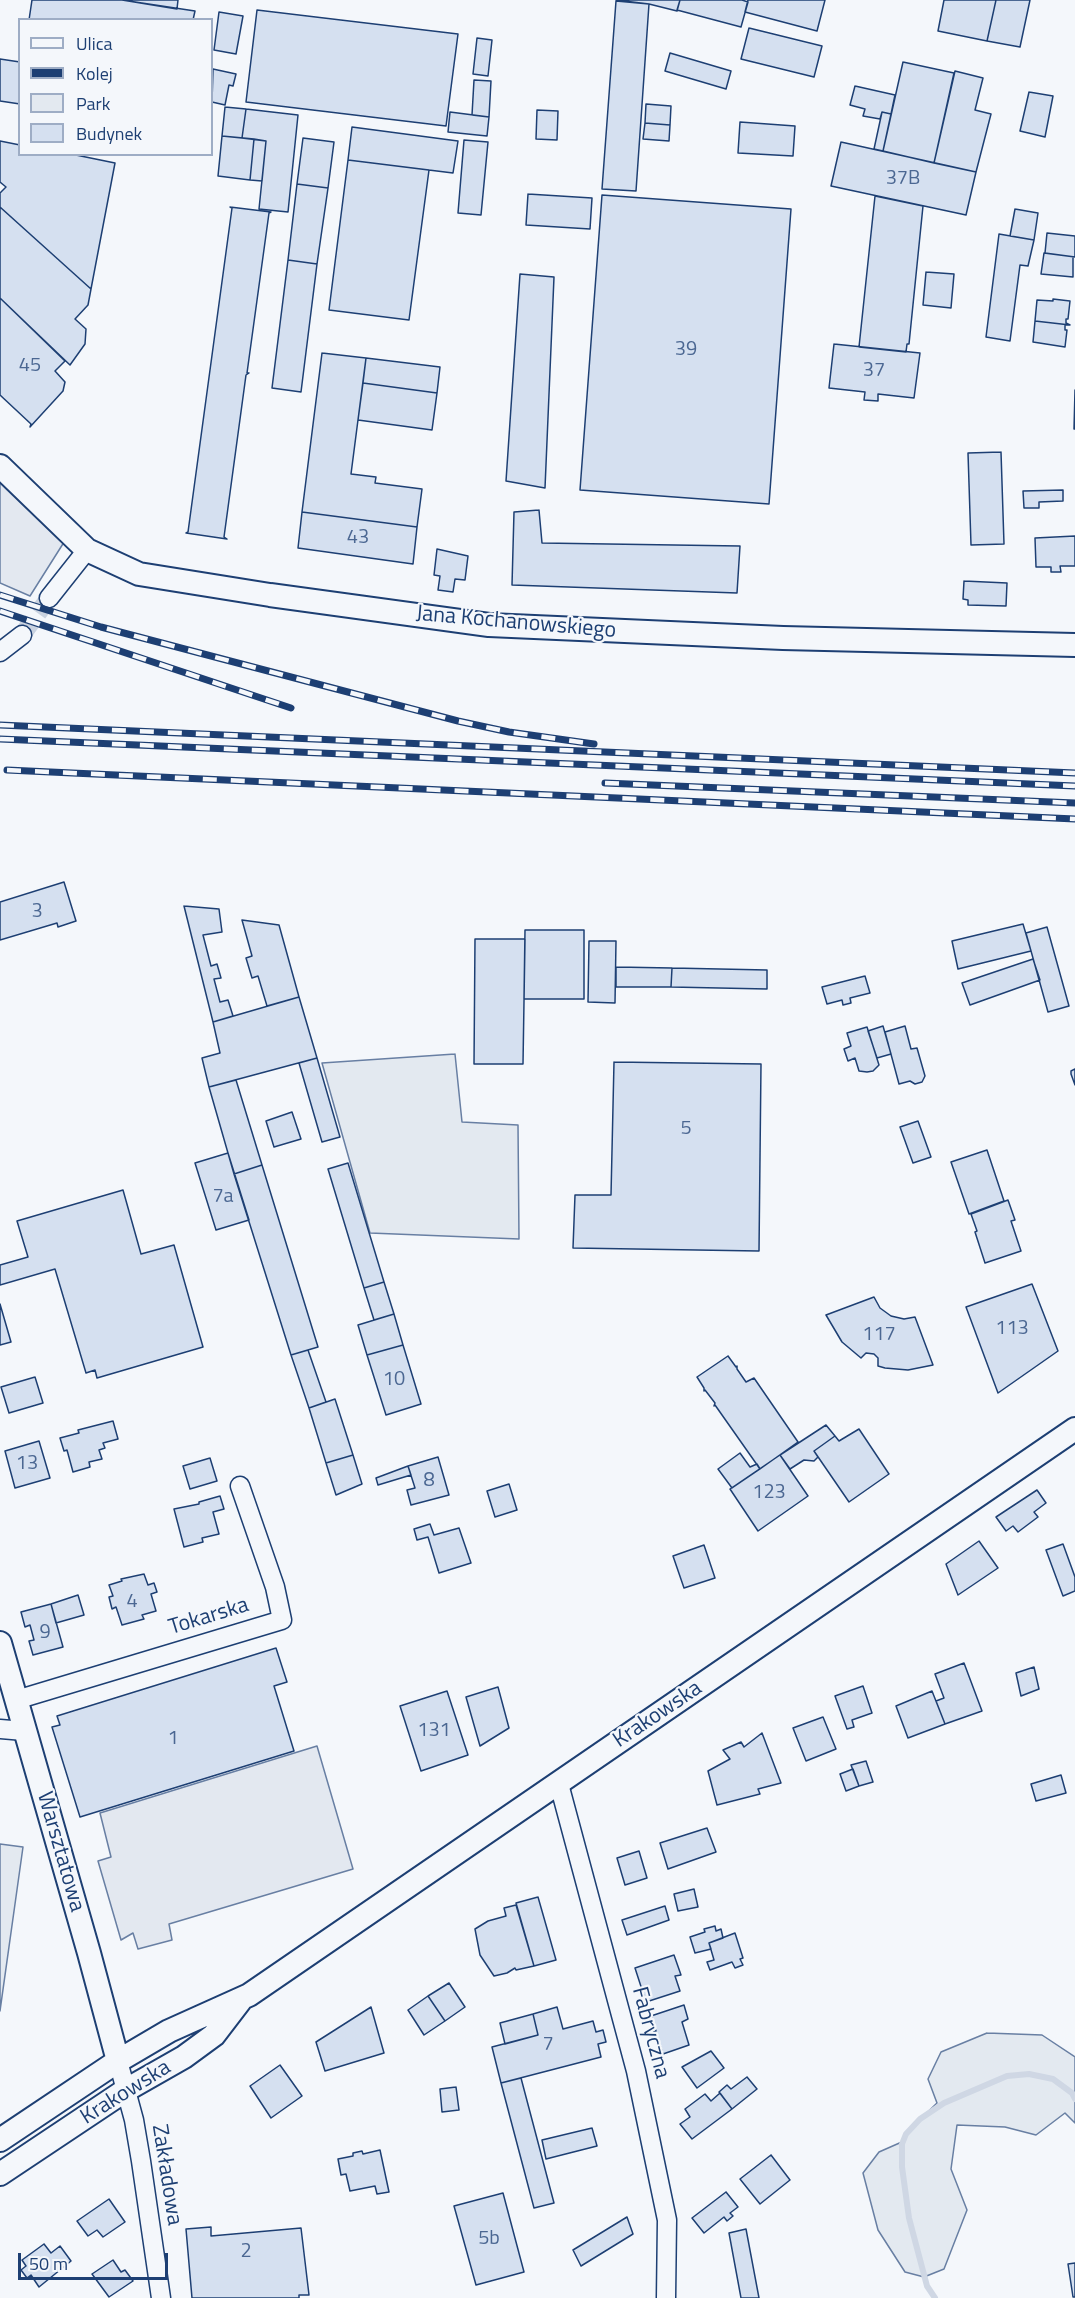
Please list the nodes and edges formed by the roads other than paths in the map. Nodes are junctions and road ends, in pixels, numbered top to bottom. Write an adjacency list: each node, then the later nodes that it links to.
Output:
1 (0, 466): 2 (street, Jana Kochanowskiego)
2 (87, 550): 3 (street); 5 (street, Jana Kochanowskiego)
3 (49, 598)
4 (22, 635): 6 (street)
5 (1075, 645)
6 (0, 652)
7 (1075, 1429): 13 (street, Krakowska)
8 (240, 1486): 10 (street, Tokarska)
9 (0, 1643): 10 (street, Warsztatowa)
10 (16, 1700): 12 (street, Warsztatowa)
11 (0, 1729): 12 (street)
12 (24, 1731): 15 (street, Warsztatowa)
13 (559, 1784): 14 (street, Krakowska); 20 (street, Fabryczna)
14 (241, 2000): 15 (street, Krakowska); 16 (street, Krakowska)
15 (118, 2061): 16 (street, Zakładowa); 17 (street, Krakowska)
16 (126, 2090): 18 (street, Krakowska); 19 (street, Zakładowa)
17 (0, 2140)
18 (0, 2174)
19 (161, 2298)
20 (666, 2298)

